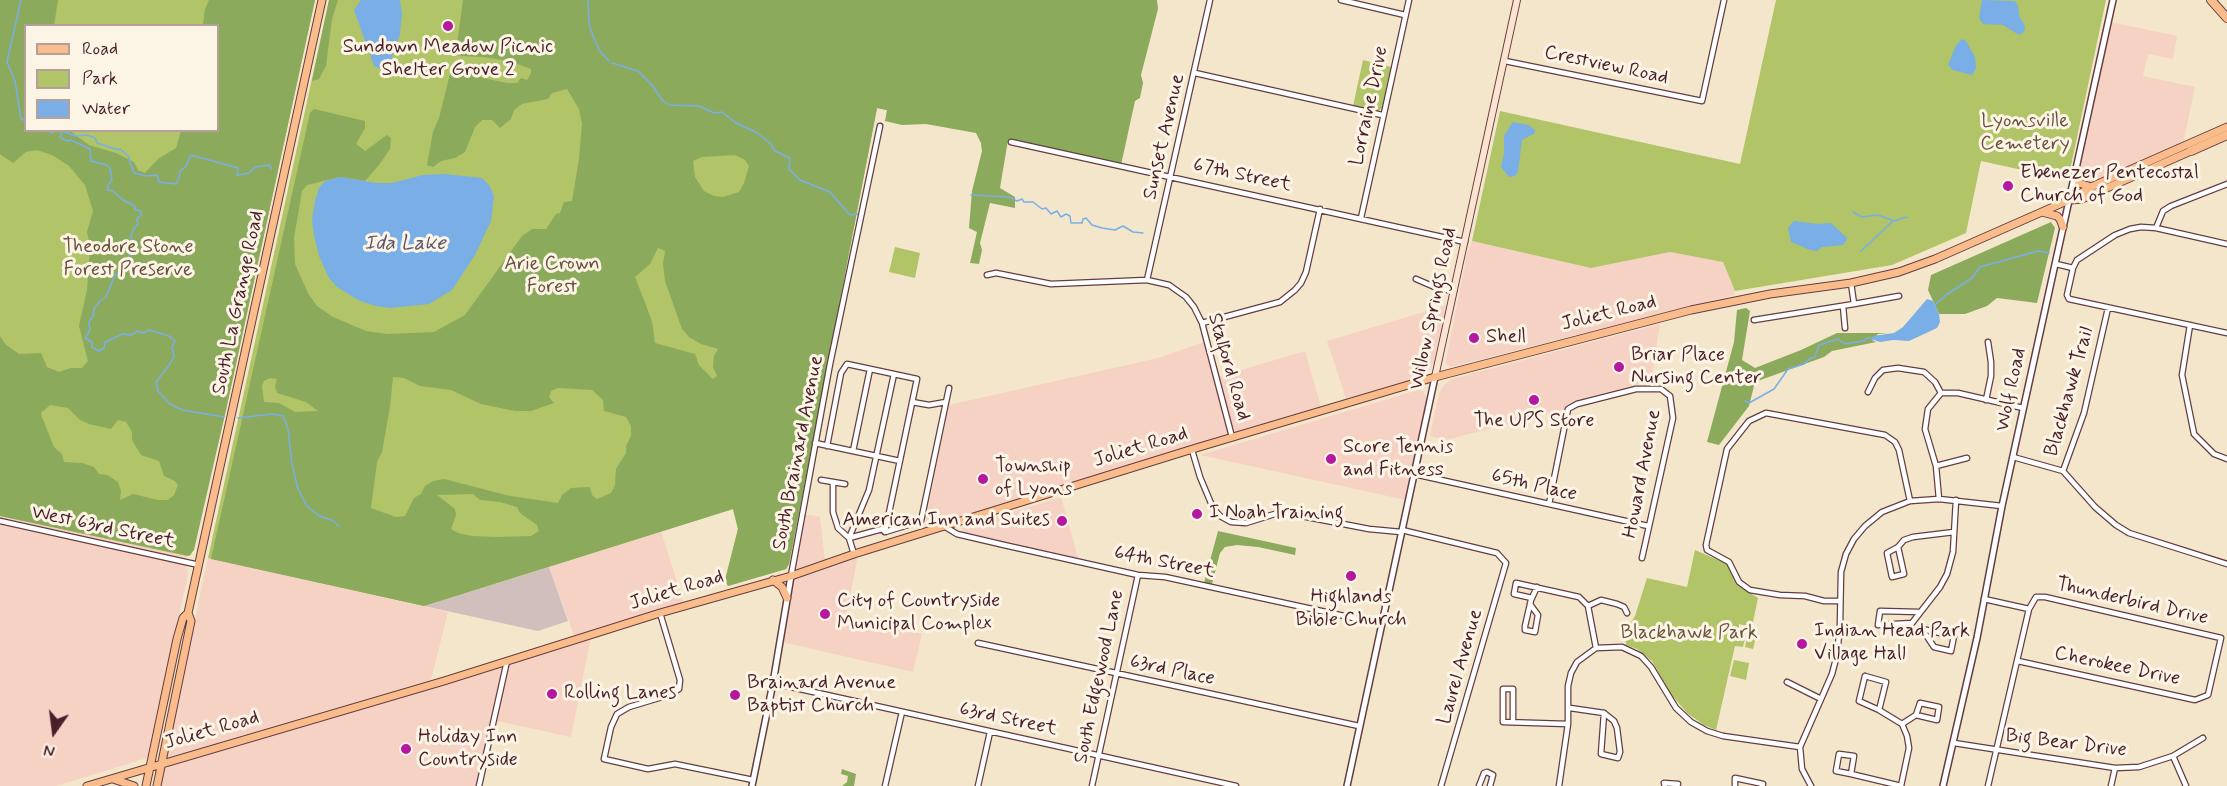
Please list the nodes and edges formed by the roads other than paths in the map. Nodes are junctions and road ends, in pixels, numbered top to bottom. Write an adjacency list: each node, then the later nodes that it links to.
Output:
1 (322, 0): 90 (main road, South La Grange Road)
2 (1210, 0): 12 (street, Sunset Avenue)
3 (1341, 0): 9 (street)
4 (1409, 0): 9 (street, Lorraine Drive)
5 (1517, 0): 11 (main road, Willow Springs Road)
6 (1724, 0): 11 (street, Crestview Road)
7 (2113, 0): 19 (street, Wolf Road)
8 (2211, 0): 10 (highway)
9 (1405, 15): 13 (street, Lorraine Drive)
10 (2227, 18)
11 (1505, 61): 29 (main road, Willow Springs Road)
12 (1195, 73): 13 (street); 20 (street, Sunset Avenue)
13 (1382, 115): 26 (street, Lorraine Drive)
14 (880, 126): 59 (street, South Brainard Avenue)
15 (2227, 127): 22 (main road, Joliet Road)
16 (2226, 136): 18 (highway, Joliet Road)
17 (1011, 142): 20 (street, 67th Street)
18 (2191, 151): 23 (main road, Joliet Road)
19 (2075, 171): 22 (main road); 23 (street, Wolf Road)
20 (1170, 176): 24 (street, 67th Street); 35 (street, Sunset Avenue)
21 (2227, 184): 28 (street)
22 (2091, 187): 23 (main road, Joliet Road)
23 (2069, 200): 25 (main road, Joliet Road); 27 (street, Wolf Road)
24 (1320, 209): 26 (street, 67th Street); 43 (street)
25 (2042, 212): 27 (main road); 36 (main road, Joliet Road)
26 (1361, 218): 29 (street, 67th Street)
27 (2063, 227): 31 (street, Wolf Road)
28 (2156, 228): 30 (street); 32 (street)
29 (1465, 242): 37 (main road, Willow Springs Road)
30 (2227, 244)
31 (2055, 264): 32 (street); 57 (street, Wolf Road)
32 (2073, 268): 41 (street)
33 (987, 275): 35 (street, Stalford Road)
34 (1416, 279): 37 (street)
35 (1147, 280): 43 (street, Stalford Road)
36 (1851, 283): 39 (street); 50 (main road, Joliet Road)
37 (1454, 291): 50 (main road, Willow Springs Road)
38 (1899, 296): 39 (street)
39 (1854, 304): 40 (street)
40 (1843, 306): 42 (street); 45 (street)
41 (2108, 308): 44 (street); 69 (street, Blackhawk Trail)
42 (1754, 320)
43 (1202, 323): 58 (street, Stalford Road)
44 (2190, 325): 46 (street); 66 (street)
45 (1845, 328)
46 (2227, 333)
47 (1988, 342): 54 (street)
48 (870, 369): 49 (street); 60 (street); 62 (street)
49 (894, 374): 55 (street); 63 (street)
50 (1436, 377): 58 (main road, Joliet Road); 70 (street, Willow Springs Road)
51 (949, 387): 56 (street)
52 (1868, 392): 53 (street)
53 (1941, 393): 54 (street); 68 (street)
54 (1986, 400): 57 (street)
55 (912, 402): 56 (street); 67 (street)
56 (946, 402): 83 (street)
57 (2023, 408): 64 (street, Wolf Road)
58 (1232, 437): 61 (main road, Joliet Road)
59 (815, 443): 60 (street); 92 (street, South Brainard Avenue)
60 (827, 446): 62 (street)
61 (1192, 450): 80 (main road, Joliet Road); 82 (street)
62 (853, 451): 63 (street)
63 (877, 457): 67 (street); 85 (street)
64 (2013, 457): 69 (street); 78 (street, Wolf Road)
65 (1967, 458): 68 (street)
66 (2227, 459)
67 (900, 461): 83 (street)
68 (1936, 466): 74 (street)
69 (2063, 471): 89 (street, Blackhawk Trail)
70 (1414, 474): 77 (street, 65th Place); 82 (street, Willow Springs Road)
71 (821, 480): 72 (street)
72 (833, 482): 73 (street); 85 (street)
73 (845, 484)
74 (1939, 499): 75 (street); 76 (street)
75 (1956, 500): 78 (street); 84 (street)
76 (1910, 501): 98 (street); 98 (street)
77 (1549, 504): 81 (street, 65th Place); 81 (street, Howard Avenue)
78 (2002, 506): 97 (street, Wolf Road)
79 (0, 521): 90 (street, West 63rd Street)
80 (944, 526): 87 (main road, Joliet Road); 91 (street, 64th Street)
81 (1648, 526): 88 (street, Howard Avenue)
82 (1402, 531): 107 (street, Willow Springs Road); 150 (street, Laurel Avenue)
83 (885, 532): 85 (street)
84 (1954, 532): 86 (street); 103 (street)
85 (849, 538): 87 (street)
86 (1898, 547): 86 (street)
87 (854, 554): 92 (main road, Joliet Road)
88 (1642, 558)
89 (2227, 564)
90 (200, 565): 102 (main road, South La Grange Road)
91 (1138, 575): 107 (street, 64th Street); 113 (street, South Edgewood Lane)
92 (791, 576): 93 (main road, Joliet Road); 95 (street, South Brainard Avenue)
93 (773, 580): 95 (main road); 104 (main road, Joliet Road)
94 (1537, 587): 96 (street); 96 (street); 100 (street)
95 (787, 598): 115 (street, South Brainard Avenue)
96 (1532, 598): 99 (street)
97 (1984, 599): 101 (street, Thunderbird Drive); 129 (street, Wolf Road)
98 (1839, 601): 117 (street)
99 (1530, 604): 99 (street)
100 (1588, 606): 105 (street); 110 (street)
101 (2029, 609): 112 (street); 116 (street, Thunderbird Drive)
102 (188, 612): 134 (main road, South La Grange Road); 135 (main road, South La Grange Road)
103 (1919, 612): 106 (street); 106 (street)
104 (660, 613): 111 (main road, Joliet Road); 139 (street)
105 (1627, 613)
106 (1914, 621): 108 (street)
107 (1382, 624): 126 (street, Willow Springs Road)
108 (1922, 629): 108 (street)
109 (978, 643): 113 (street, 63rd Place)
110 (1596, 648): 118 (street); 130 (street)
111 (507, 661): 134 (main road, Joliet Road); 144 (street)
112 (2018, 661): 116 (street, Cherokee Drive); 131 (street)
113 (1116, 674): 126 (street, 63rd Place); 132 (street, South Edgewood Lane)
114 (1787, 682): 117 (street)
115 (774, 683): 120 (street, 63rd Street); 139 (street, South Brainard Avenue)
116 (2208, 695)
117 (1821, 699): 130 (street)
118 (1569, 708): 121 (street); 124 (street)
119 (1880, 710): 119 (street); 125 (street)
120 (902, 712): 127 (street, 63rd Street); 145 (street)
121 (1604, 713): 121 (street)
122 (1916, 715): 122 (street); 125 (street)
123 (1513, 722): 123 (street); 124 (street)
124 (1568, 724): 153 (street)
125 (1902, 724): 159 (street)
126 (1359, 726): 149 (street, Willow Springs Road)
127 (990, 732): 132 (street, 63rd Street); 146 (street)
128 (2203, 738): 133 (street, Big Bear Drive)
129 (1954, 743): 131 (street, Big Bear Drive); 160 (street, Wolf Road)
130 (1800, 747): 158 (street)
131 (1995, 750): 136 (street, Big Bear Drive); 161 (street)
132 (1098, 755): 147 (street, South Edgewood Lane); 148 (street, 63rd Street)
133 (2173, 756): 136 (street, Big Bear Drive); 163 (street)
134 (161, 763): 135 (main road, Joliet Road); 143 (main road, South La Grange Road)
135 (150, 767): 138 (main road, Joliet Road); 142 (main road, South La Grange Road)
136 (2115, 768): 162 (street)
137 (1851, 774): 137 (street); 159 (street)
138 (113, 778): 140 (main road, Joliet Road); 141 (main road)
139 (752, 783)
140 (87, 786)
141 (134, 786)
142 (146, 786)
143 (157, 786)
144 (479, 786)
145 (885, 786)
146 (978, 786)
147 (1092, 786)
148 (1236, 786)
149 (1347, 786)
150 (1441, 786)
151 (1479, 786): 152 (street)
152 (1490, 786)
153 (1559, 786)
154 (1665, 786): 155 (street)
155 (1677, 786)
156 (1735, 786): 157 (street)
157 (1762, 786)
158 (1811, 786)
159 (1901, 786)
160 (1943, 786)
161 (1988, 786)
162 (2111, 786)
163 (2186, 786)

